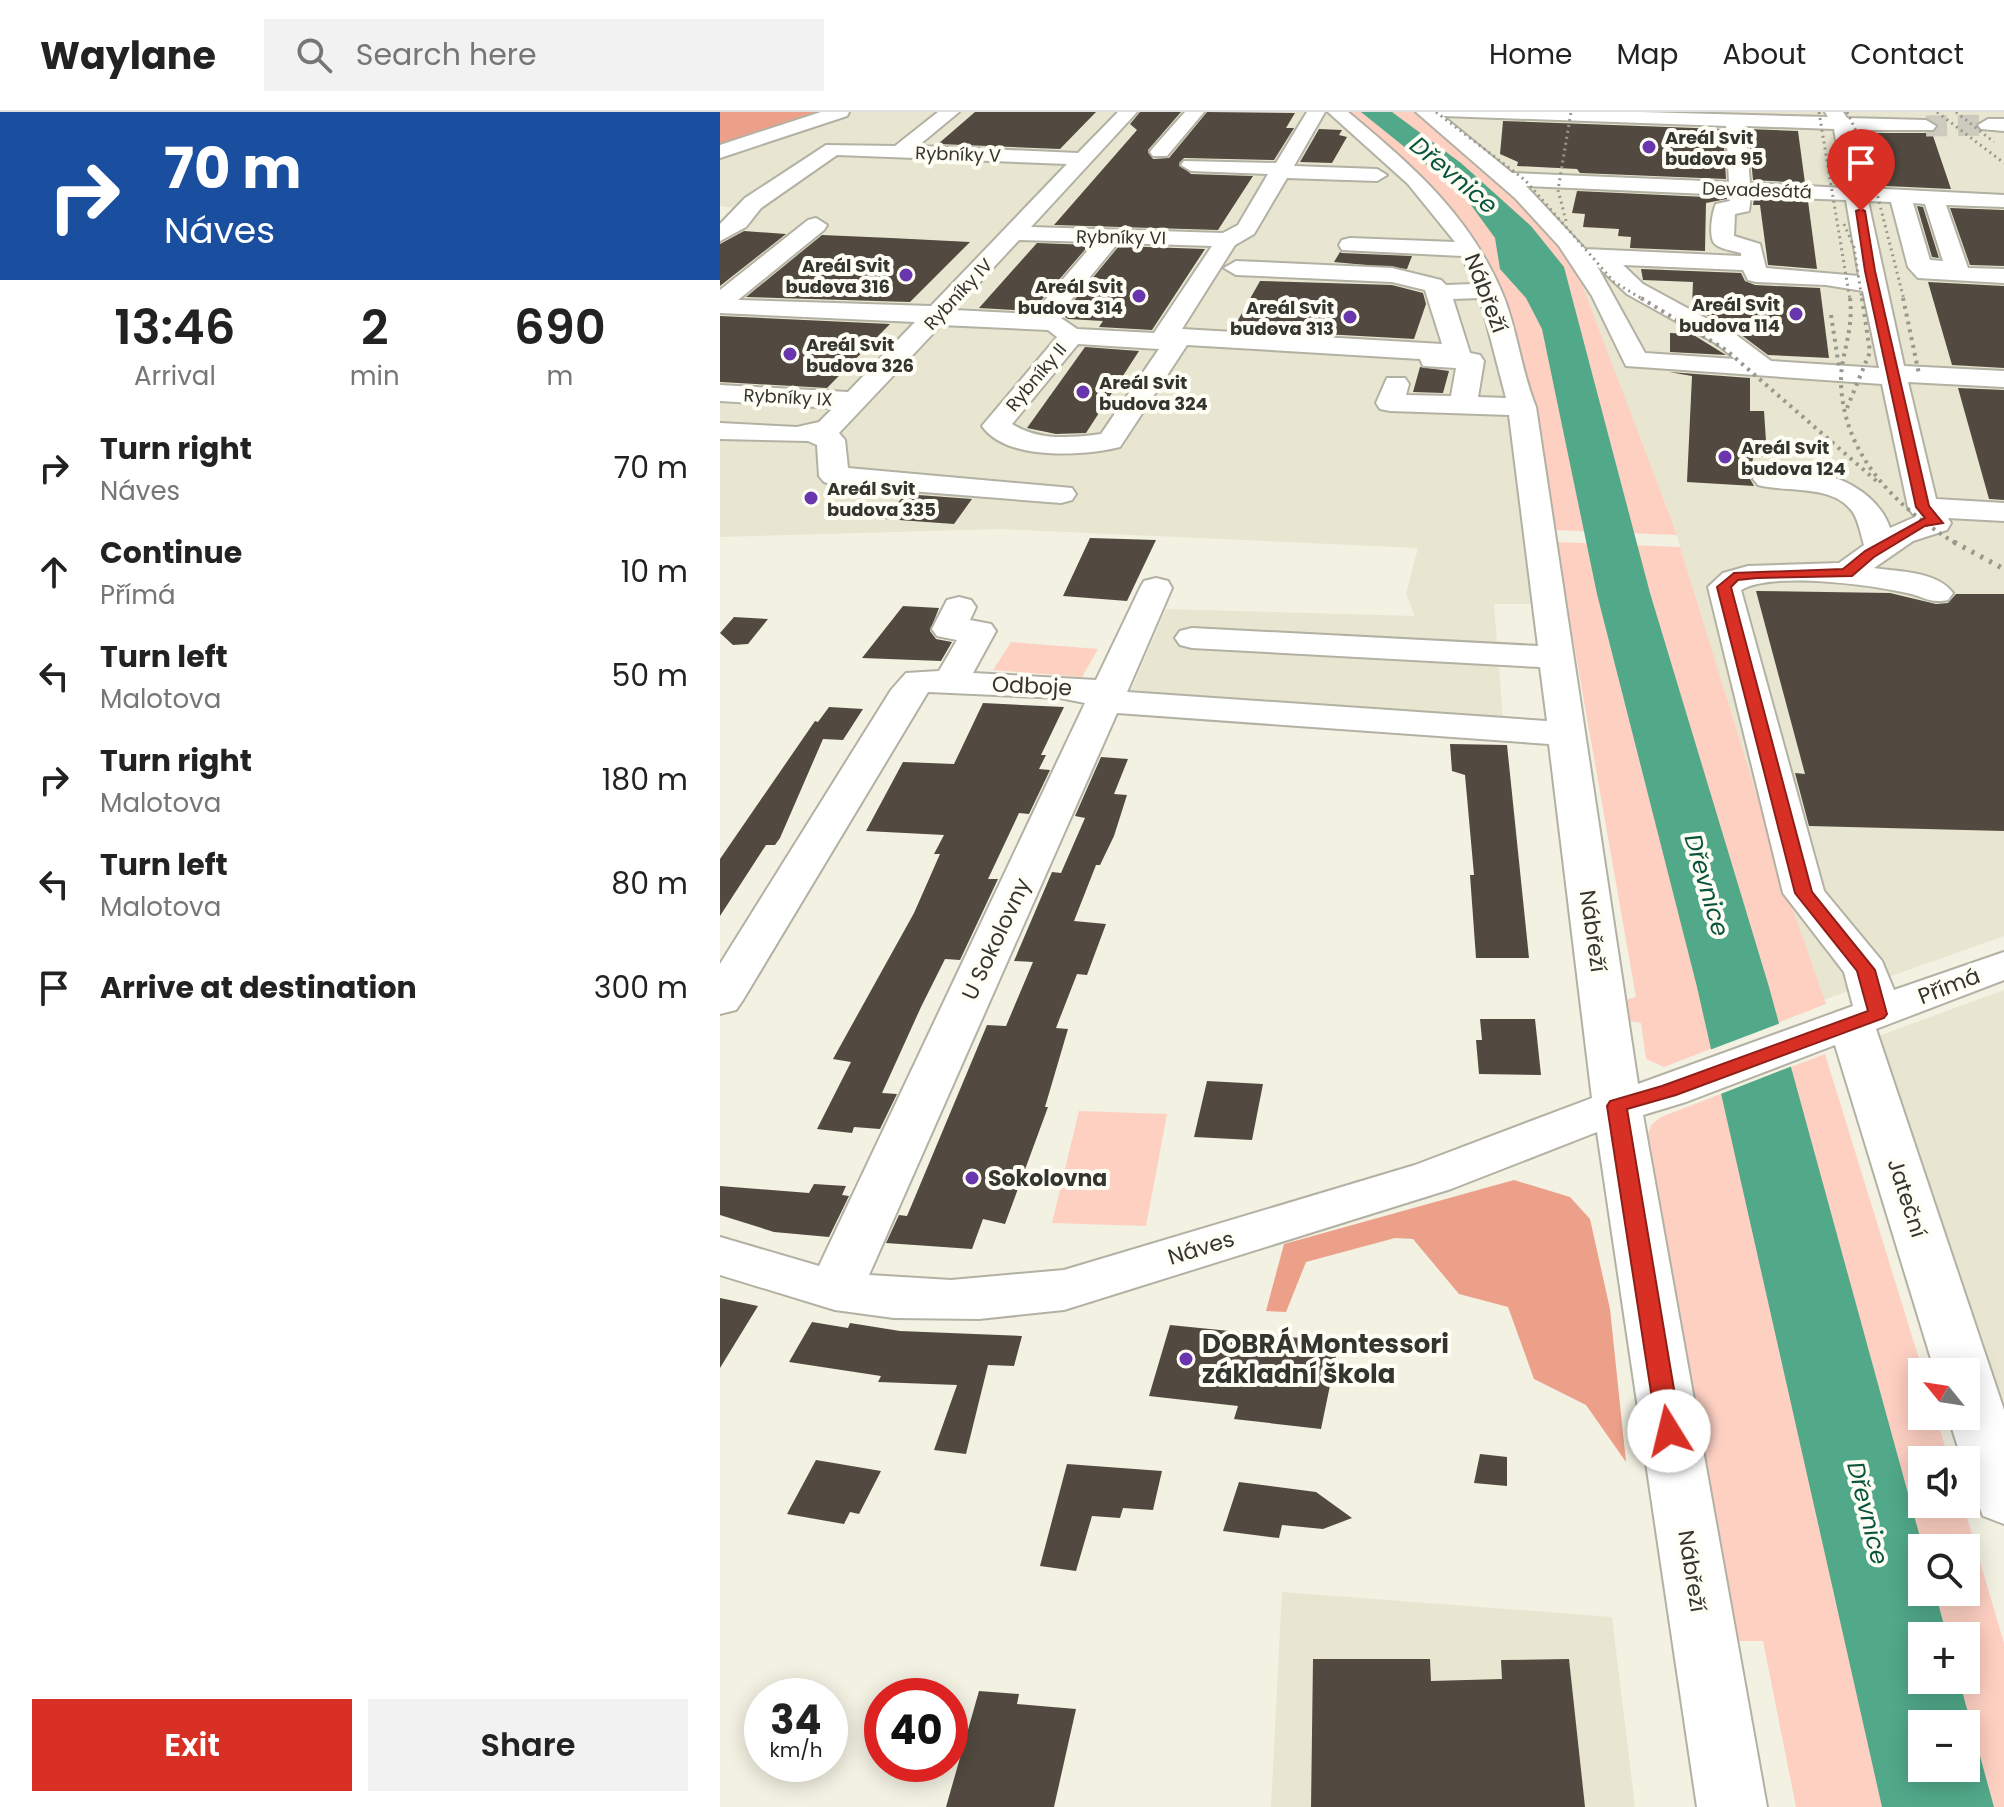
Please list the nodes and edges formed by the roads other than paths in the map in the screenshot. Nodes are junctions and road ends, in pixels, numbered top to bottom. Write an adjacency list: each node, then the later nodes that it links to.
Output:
1 (840, 112): 17 (street)
2 (950, 112): 16 (street)
3 (1128, 112): 20 (street, Rybníky IV)
4 (1195, 112): 18 (street)
5 (1316, 112): 23 (street, Rybníky II)
6 (1337, 112): 40 (street, Nábřeží)
7 (1425, 112): 11 (street)
8 (1459, 113): 9 (street); 11 (street)
9 (1566, 115): 12 (street); 15 (street)
10 (1838, 119): 12 (street); 13 (street); 29 (street)
11 (1446, 120): 26 (street)
12 (1735, 122): 27 (street)
13 (1926, 126)
14 (1010, 139): 19 (street)
15 (1561, 139)
16 (900, 151): 19 (street, Rybníky V); 36 (street, Rybníky V)
17 (720, 152)
18 (1160, 152)
19 (993, 155): 20 (street, Rybníky V)
20 (1083, 159): 38 (street, Rybníky IV)
21 (1191, 165): 23 (street)
22 (1813, 167): 28 (street)
23 (1281, 170): 25 (street); 41 (street, Rybníky II)
24 (1554, 172): 26 (street, Devadesátá); 27 (street, Devadesátá); 33 (street)
25 (1377, 175)
26 (1510, 179): 33 (street)
27 (1737, 189): 28 (street, Devadesátá); 43 (street)
28 (1816, 192): 29 (street, Devadesátá)
29 (1857, 194): 30 (street, Devadesátá); 45 (street)
30 (1900, 196): 31 (street, Devadesátá); 32 (street)
31 (2004, 201)
32 (1935, 205)
33 (1539, 206): 42 (street)
34 (1140, 217): 39 (street)
35 (816, 225): 48 (street)
36 (729, 228)
37 (1610, 230): 42 (street)
38 (1015, 233): 39 (street, Rybníky VI); 49 (street, Rybníky IV)
39 (1118, 237): 41 (street, Rybníky VI); 50 (street)
40 (1469, 249): 41 (street); 46 (street, Nábřeží)
41 (1228, 253): 47 (street); 52 (street, Rybníky II)
42 (1597, 257): 43 (street); 53 (street); 53 (street)
43 (1753, 264): 45 (street)
44 (2004, 276): 45 (street)
45 (1872, 279): 55 (street)
46 (1487, 291): 47 (street); 61 (street, Nábřeží)
47 (1439, 292): 52 (street)
48 (720, 304): 49 (street)
49 (938, 315): 50 (street); 58 (street, Rybníky IV)
50 (1040, 322): 51 (street)
51 (1071, 336): 52 (street, Rybníky II); 52 (street, Rybníky II)
52 (1170, 339)
53 (1758, 355): 55 (street)
54 (1410, 359): 59 (street)
55 (1893, 375): 56 (street); 67 (street)
56 (2004, 379)
57 (1396, 384): 59 (street)
58 (856, 401): 60 (street, Rybníky IX); 63 (street, Rybníky IV)
59 (1463, 404): 61 (street)
60 (725, 407)
61 (1522, 407): 74 (street, Nábřeží)
62 (720, 431): 63 (street)
63 (812, 433): 65 (street)
64 (1768, 479): 67 (street)
65 (1061, 494)
66 (2004, 512): 67 (street)
67 (1912, 528): 68 (street); 69 (street)
68 (2004, 537)
69 (1847, 573): 71 (street); 80 (street, Jateční)
70 (1156, 588): 76 (street, U Sokolovny)
71 (1936, 593)
72 (959, 607): 75 (street)
73 (1192, 638): 74 (street)
74 (1555, 657): 77 (street, Nábřeží)
75 (950, 682): 76 (street, Odboje); 79 (street, Odboje)
76 (1106, 701): 77 (street, Odboje); 83 (street, U Sokolovny)
77 (1566, 734): 81 (street, Nábřeží)
78 (1997, 976): 80 (street, Přímá)
79 (720, 1000)
80 (1851, 1024): 81 (street, Přímá); 84 (street, Jateční)
81 (1643, 1098): 83 (street, Náves); 87 (street, Nábřeží)
82 (720, 1256): 83 (street, Náves)
83 (835, 1290)
84 (1958, 1358)
85 (1980, 1424): 86 (street)
86 (2004, 1499)
87 (1732, 1807)

